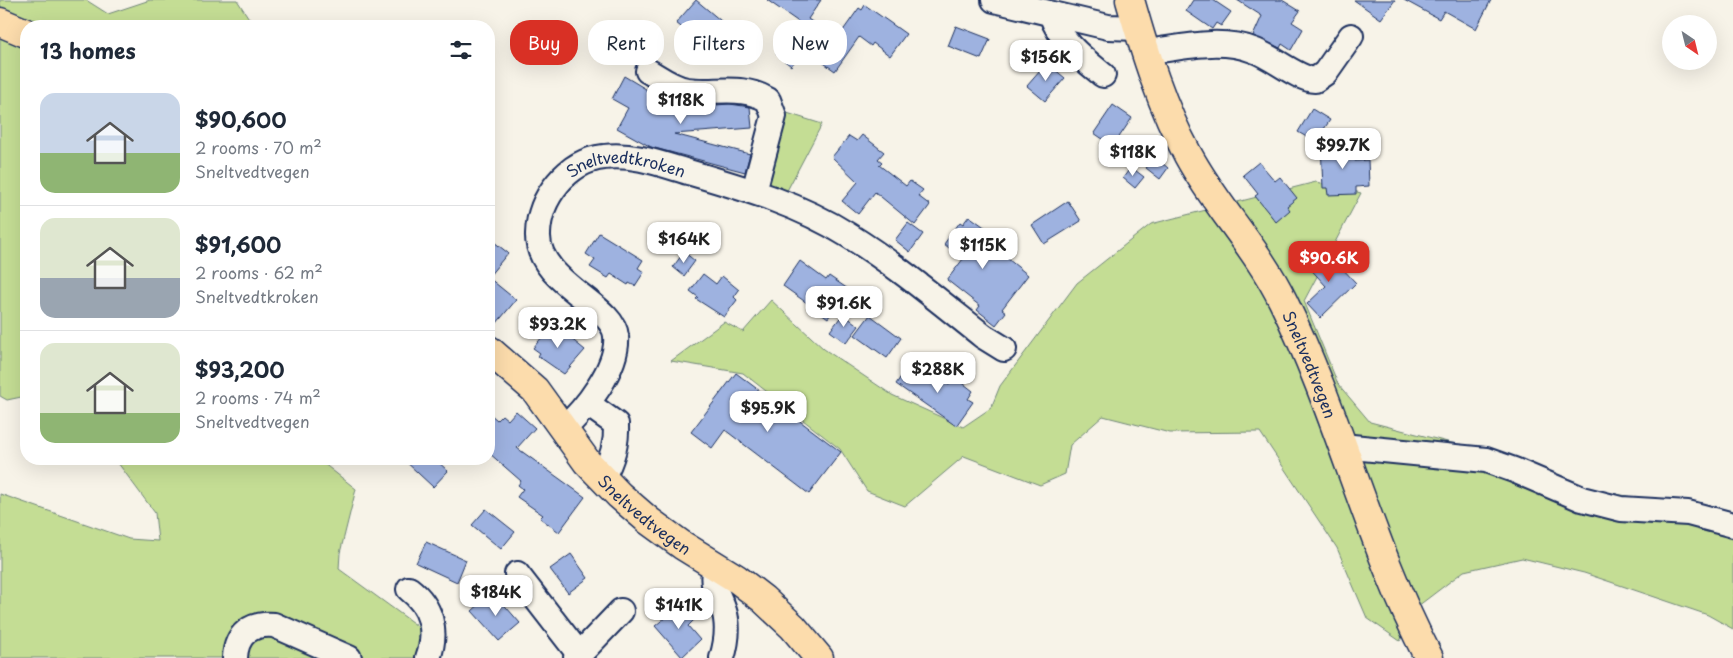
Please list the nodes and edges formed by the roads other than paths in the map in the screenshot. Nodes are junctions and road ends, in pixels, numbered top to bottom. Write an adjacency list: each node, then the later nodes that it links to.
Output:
1 (994, 0): 3 (street)
2 (1130, 0): 7 (main road, Sneltvedtvegen)
3 (1051, 14): 7 (street); 9 (street)
4 (0, 22): 5 (main road)
5 (20, 30)
6 (1351, 36): 7 (street)
7 (1142, 40): 15 (main road, Sneltvedtvegen)
8 (648, 71): 10 (street)
9 (1102, 75)
10 (754, 191): 11 (street, Sneltvedtkroken); 13 (street, Sneltvedtkroken)
11 (1004, 348)
12 (495, 361): 14 (main road, Sneltvedtvegen)
13 (588, 404): 14 (street, Sneltvedtkroken); 16 (street)
14 (563, 429): 16 (main road, Sneltvedtvegen)
15 (1342, 446): 17 (street); 28 (main road, Sneltvedtvegen)
16 (602, 478): 18 (main road, Sneltvedtvegen)
17 (1733, 525)
18 (716, 566): 26 (street); 27 (main road, Sneltvedtvegen)
19 (517, 574): 22 (street)
20 (409, 589): 25 (street)
21 (621, 611): 22 (street)
22 (578, 656)
23 (236, 658): 24 (street)
24 (348, 658)
25 (428, 658)
26 (722, 658)
27 (819, 658)
28 (1429, 658)

